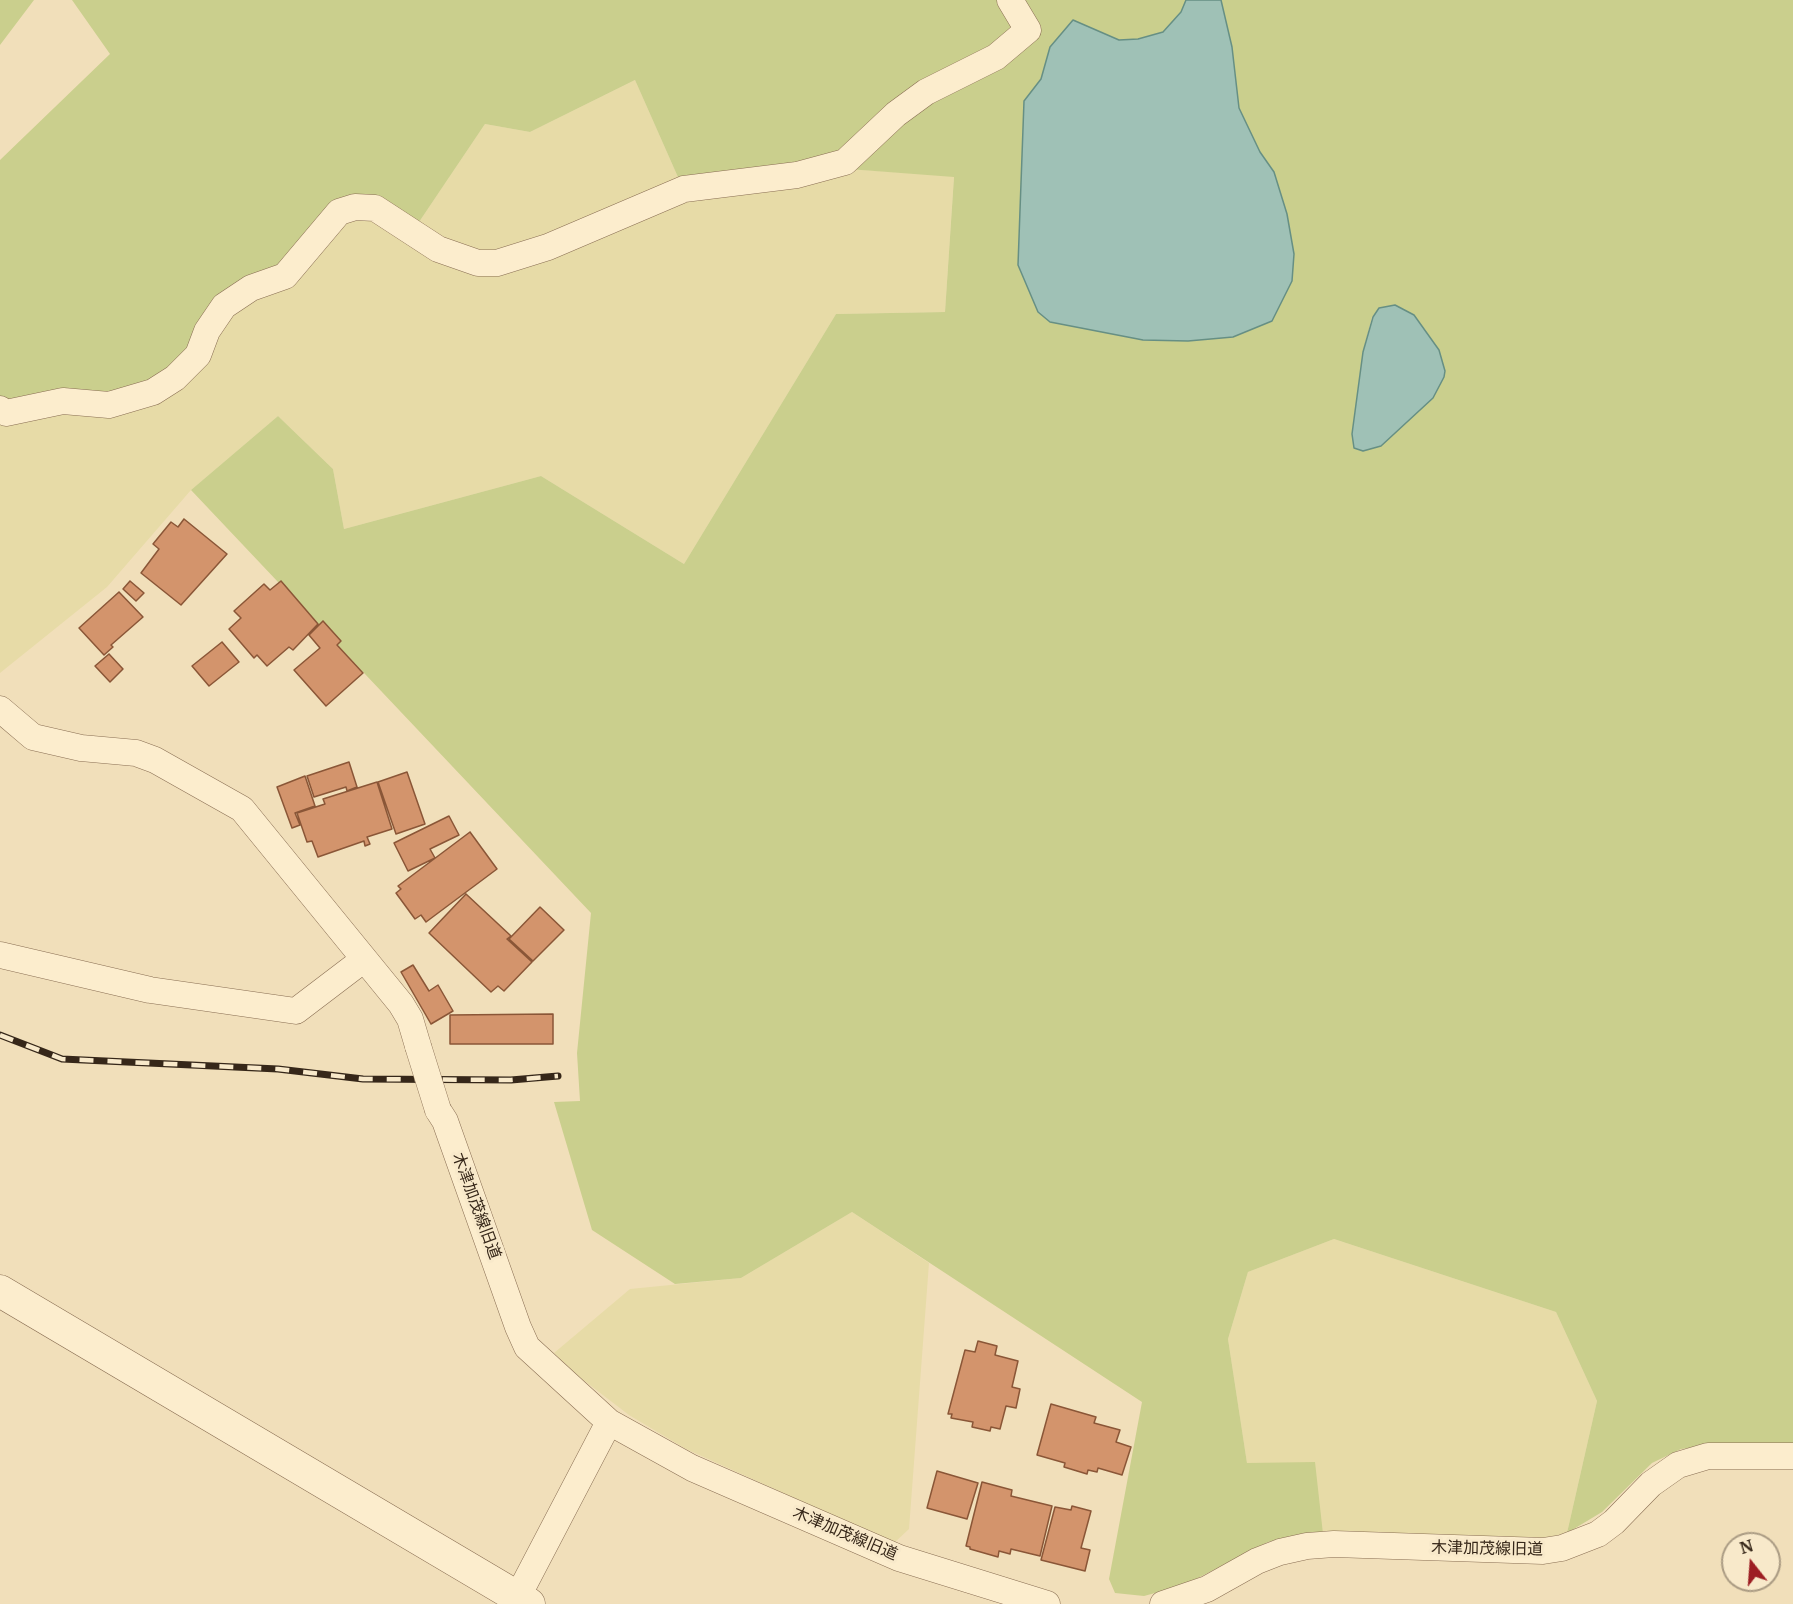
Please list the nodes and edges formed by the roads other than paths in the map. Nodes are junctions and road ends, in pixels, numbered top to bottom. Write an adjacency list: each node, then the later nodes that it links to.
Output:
1 (1010, 0): 2 (street)
2 (0, 409)
3 (0, 709): 5 (street, 木津加茂線旧道)
4 (0, 955): 5 (street)
5 (363, 960): 7 (street, 木津加茂線旧道, bridge)
6 (0, 1291): 9 (street)
7 (609, 1422): 9 (street); 10 (street, 木津加茂線旧道)
8 (1793, 1456): 11 (street, 木津加茂線旧道)
9 (523, 1601)
10 (1047, 1604)
11 (1163, 1604)

